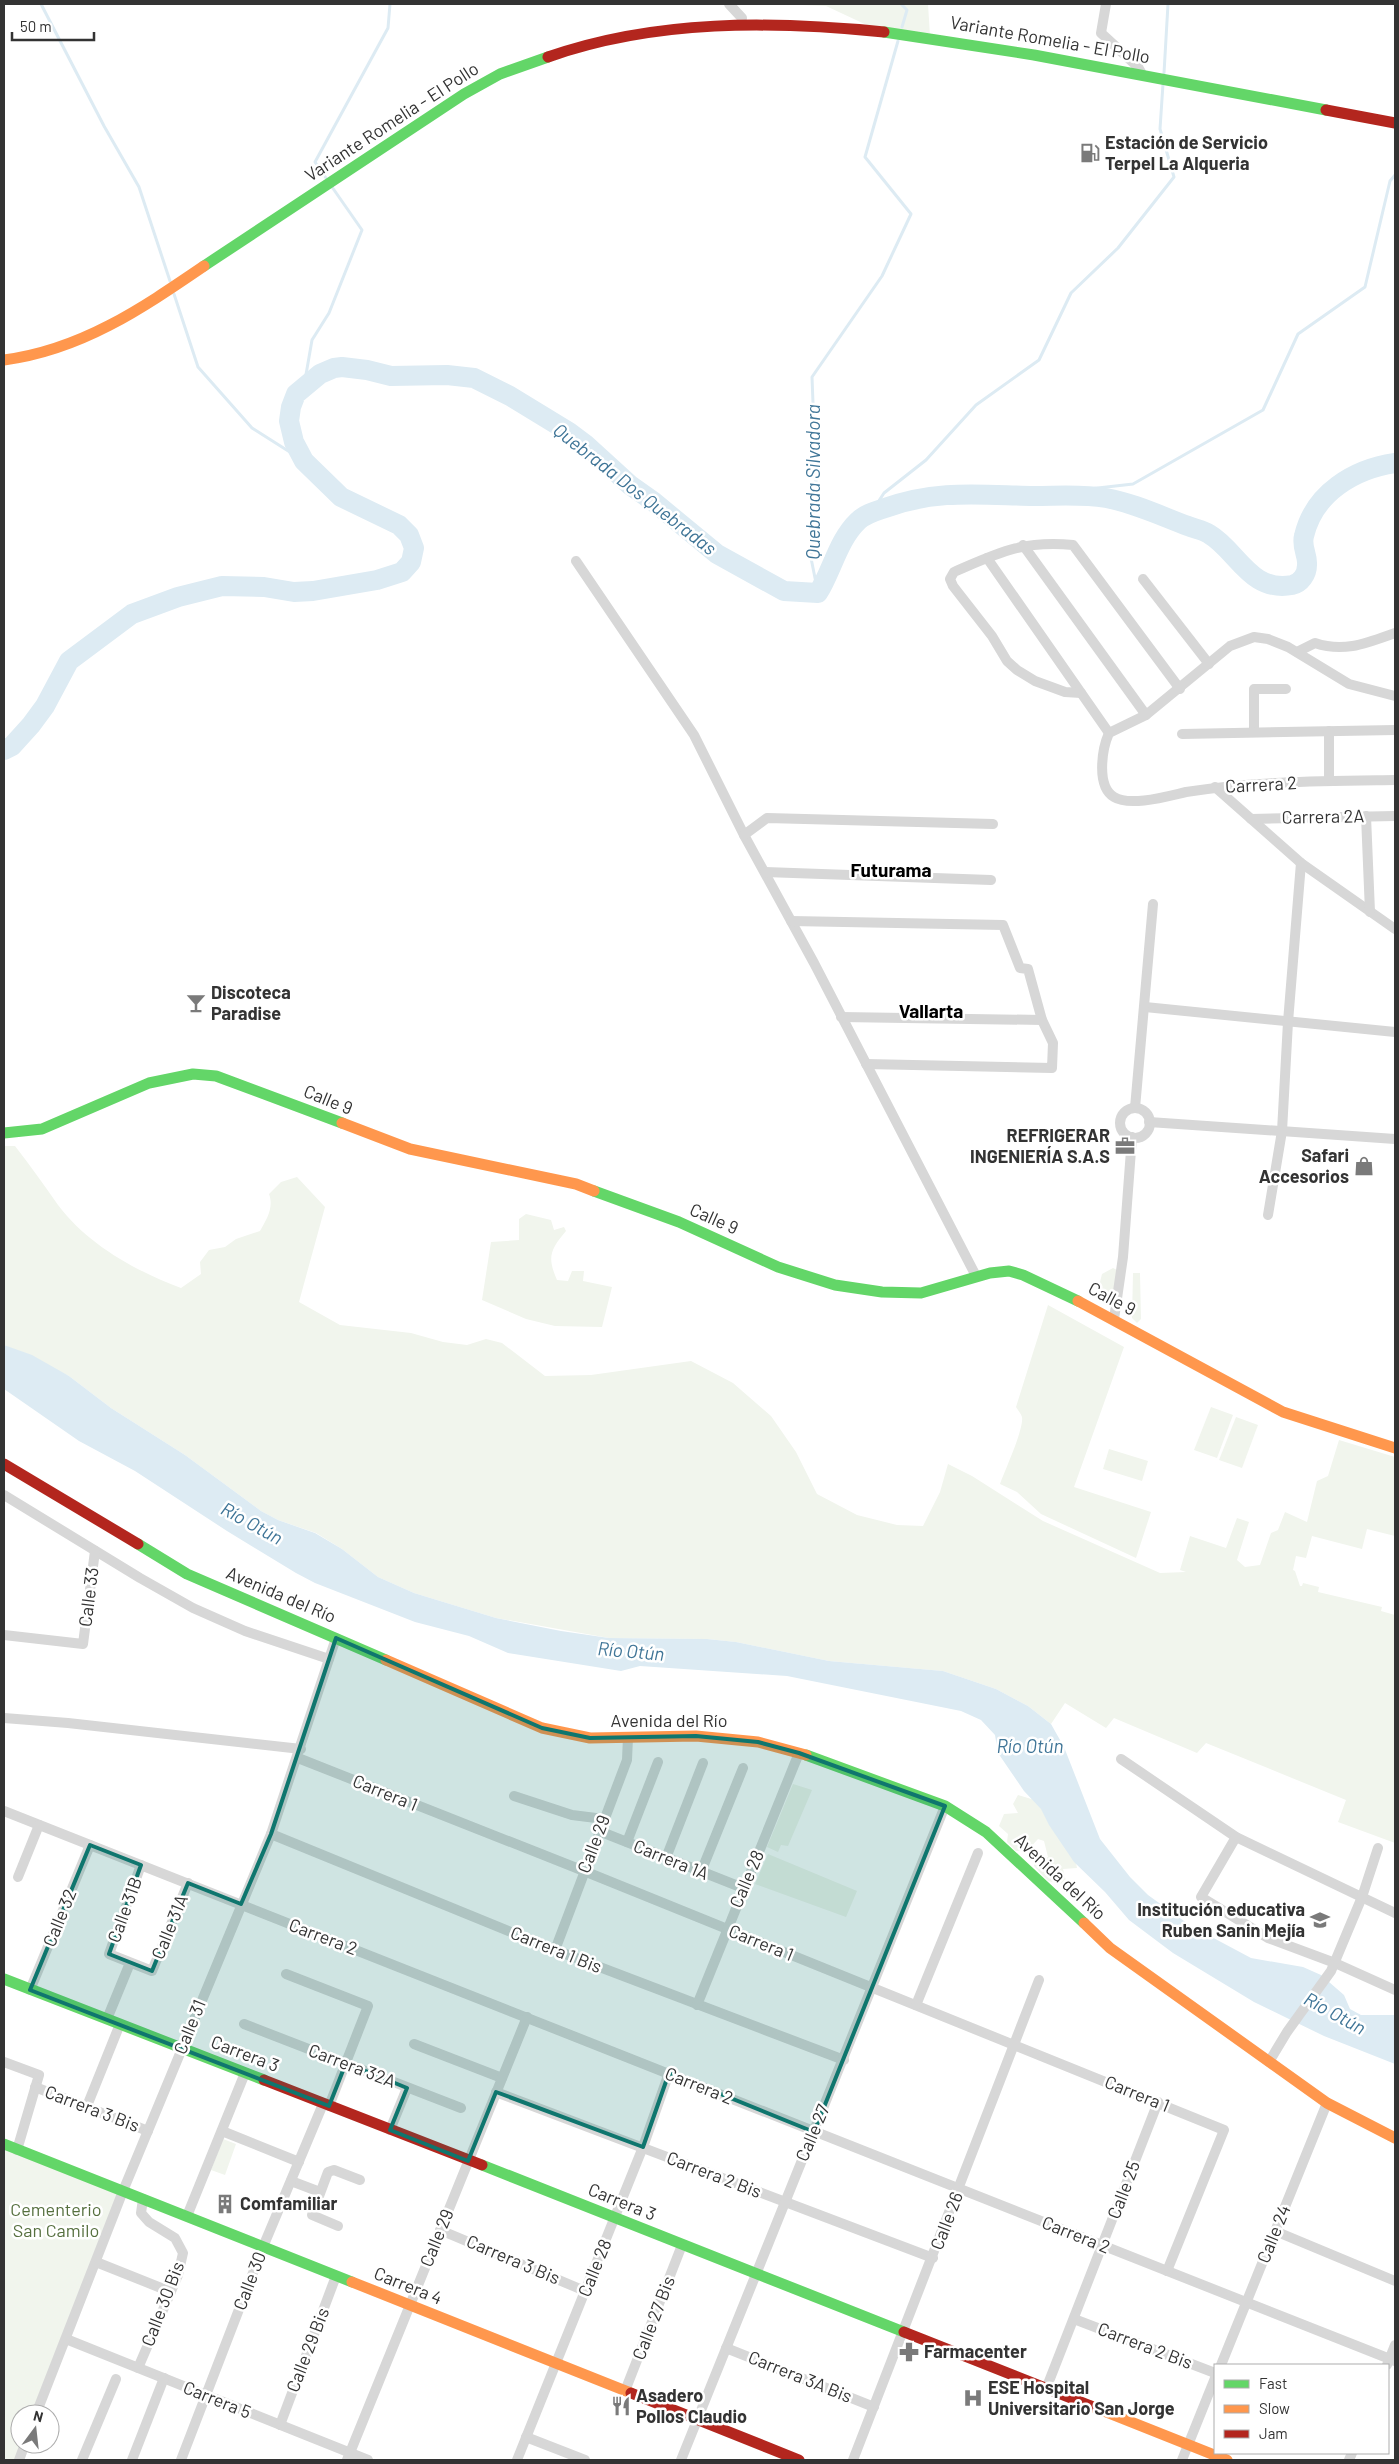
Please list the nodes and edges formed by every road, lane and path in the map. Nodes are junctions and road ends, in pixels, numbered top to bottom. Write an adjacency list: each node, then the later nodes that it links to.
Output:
1 (729, 4): 3 (street)
2 (1106, 4): 4 (street)
3 (742, 18): 4 (main road, Variante Romelia - El Pollo); 6 (main road, Variante Romelia - El Pollo)
4 (1142, 74): 5 (main road, Variante Romelia - El Pollo)
5 (1395, 123)
6 (4, 360)
7 (1023, 545): 8 (street); 14 (street); 18 (street)
8 (987, 558): 16 (street); 16 (street)
9 (576, 561): 31 (street)
10 (1143, 579): 13 (street)
11 (1395, 633): 12 (street)
12 (1297, 652): 13 (street); 17 (street)
13 (1209, 664): 14 (street)
14 (1180, 689): 18 (street)
15 (1286, 689): 21 (street)
16 (1081, 692): 22 (street)
17 (1395, 696)
18 (1146, 715): 22 (street)
19 (1395, 730): 20 (street)
20 (1329, 731): 21 (street); 25 (street)
21 (1254, 732): 23 (street)
22 (1109, 733): 26 (street, Carrera 2)
23 (1182, 734)
24 (1395, 780): 25 (street, Carrera 2)
25 (1329, 781): 26 (street, Carrera 2)
26 (1215, 788): 29 (street)
27 (1366, 816): 28 (street, Carrera 2A); 29 (street, Carrera 2A); 36 (street)
28 (1395, 816)
29 (1251, 818): 32 (street)
30 (993, 824): 31 (street)
31 (744, 835): 33 (street)
32 (1301, 863): 36 (street); 42 (street)
33 (765, 872): 34 (street); 37 (street)
34 (990, 880)
35 (1153, 904): 39 (street)
36 (1370, 912): 38 (street)
37 (791, 921): 40 (street); 41 (street)
38 (1395, 929)
39 (1145, 1007): 42 (street); 45 (street)
40 (841, 1017): 41 (street); 44 (street)
41 (1042, 1020): 44 (street)
42 (1288, 1022): 43 (street); 47 (street)
43 (1395, 1032)
44 (866, 1064): 52 (street)
45 (1135, 1108): 46 (street); 49 (street)
46 (1149, 1122): 47 (street); 49 (street)
47 (1282, 1131): 50 (street); 51 (street)
48 (4, 1133): 52 (main road, Calle 9)
49 (1132, 1137): 53 (street)
50 (1395, 1139)
51 (1268, 1215)
52 (976, 1276): 53 (main road, Calle 9)
53 (1114, 1319): 54 (main road, Calle 9)
54 (1395, 1448)
55 (4, 1464): 59 (main road, Avenida del Río)
56 (4, 1495): 57 (street)
57 (95, 1551): 58 (street, Calle 33); 60 (street)
58 (4, 1635)
59 (336, 1638): 60 (street, Calle 31); 62 (main road, Avenida del Río)
60 (329, 1659): 64 (street, Calle 31)
61 (4, 1718): 64 (street, Carrera 1)
62 (628, 1737): 63 (main road, Avenida del Río); 72 (street, Calle 29)
63 (799, 1753): 70 (main road, Avenida del Río); 87 (street, Calle 28)
64 (299, 1754): 75 (street, Calle 31); 83 (street, Carrera 1)
65 (1121, 1759): 76 (street)
66 (658, 1762): 77 (street)
67 (703, 1763): 81 (street)
68 (742, 1768): 84 (street)
69 (514, 1796): 72 (street)
70 (945, 1806): 98 (street, Calle 27); 112 (main road, Avenida del Río)
71 (4, 1811): 73 (street, Carrera 2)
72 (604, 1819): 74 (street, Calle 29)
73 (38, 1825): 78 (street, Carrera 2); 85 (street)
74 (599, 1831): 77 (street, Carrera 1A); 83 (street, Calle 29)
75 (270, 1834): 89 (street, Calle 31); 92 (street, Carrera 1 Bis)
76 (1236, 1837): 88 (street); 94 (street)
77 (627, 1842): 81 (street, Carrera 1A)
78 (90, 1845): 82 (street, Carrera 2); 99 (street, Calle 32)
79 (1378, 1848): 88 (street)
80 (978, 1853): 102 (street)
81 (666, 1858): 84 (street, Carrera 1A)
82 (141, 1865): 86 (street, Carrera 2); 93 (street, Calle 31B)
83 (584, 1871): 91 (street, Carrera 1); 92 (street, Calle 29)
84 (701, 1872): 87 (street, Carrera 1A)
85 (18, 1877)
86 (188, 1883): 89 (street, Carrera 2); 93 (street, Calle 31A)
87 (743, 1888): 91 (street, Calle 28)
88 (1362, 1897): 90 (street); 94 (street)
89 (241, 1904): 103 (street, Carrera 2); 109 (street, Calle 31)
90 (1395, 1913)
91 (726, 1929): 98 (street, Carrera 1); 101 (street, Calle 28)
92 (555, 1950): 101 (street, Carrera 1 Bis)
93 (130, 1963): 104 (street)
94 (1333, 1967): 100 (street); 112 (street)
95 (286, 1974): 113 (street, Calle 30)
96 (4, 1979): 99 (main road, Carrera 3)
97 (1039, 1980): 108 (street, Calle 26)
98 (872, 1987): 102 (street, Carrera 1); 110 (street, Calle 27)
99 (30, 1990): 104 (main road, Carrera 3)
100 (1395, 1990)
101 (697, 2005): 110 (street, Carrera 1 Bis)
102 (916, 2005): 108 (street, Carrera 1)
103 (527, 2017): 115 (street, Carrera 2); 116 (street, Calle 29)
104 (108, 2019): 105 (main road, Carrera 3)
105 (120, 2024): 109 (main road, Carrera 3); 123 (street)
106 (244, 2024): 113 (street, Carrera 32A)
107 (414, 2044): 116 (street)
108 (1016, 2045): 120 (street, Carrera 1); 137 (street, Calle 26)
109 (181, 2048): 114 (main road, Carrera 3); 126 (street, Calle 31)
110 (844, 2060): 128 (street, Calle 27)
111 (4, 2062): 117 (street, Carrera 3 Bis)
112 (1269, 2062): 121 (main road, Avenida del Río)
113 (346, 2063): 118 (street, Carrera 32A); 122 (street, Calle 30)
114 (245, 2073): 122 (main road, Carrera 3); 127 (street)
115 (668, 2074): 128 (street, Carrera 2); 131 (street, Calle 28)
116 (502, 2078): 119 (street, Calle 29)
117 (36, 2087): 123 (street, Carrera 3 Bis); 132 (street)
118 (407, 2088): 124 (street, Carrera 32A); 125 (street)
119 (496, 2092): 131 (street, Carrera 2 Bis); 133 (street, Calle 29)
120 (1158, 2102): 148 (street, Calle 25); 152 (street, Carrera 1)
121 (1327, 2103): 129 (main road, Avenida del Río); 146 (street, Calle 24)
122 (326, 2105): 125 (main road, Carrera 3); 134 (street, Calle 30)
123 (87, 2106): 126 (street, Carrera 3 Bis)
124 (461, 2108)
125 (390, 2130): 133 (main road, Carrera 3)
126 (148, 2131): 138 (street, Calle 31)
127 (222, 2131): 134 (street); 142 (street)
128 (814, 2132): 137 (street, Carrera 2); 141 (street, Calle 27)
129 (1395, 2138)
130 (4, 2144): 132 (main road, Carrera 4)
131 (643, 2148): 141 (street, Carrera 2 Bis); 143 (street, Calle 28)
132 (17, 2150): 138 (main road, Carrera 4)
133 (468, 2160): 143 (main road, Carrera 3); 145 (street, Calle 29)
134 (299, 2162): 136 (street, Calle 30)
135 (360, 2180): 139 (street)
136 (291, 2181): 139 (street); 149 (street, Calle 30)
137 (959, 2188): 148 (street, Carrera 2); 150 (street, Calle 26)
138 (123, 2191): 140 (main road, Carrera 4); 151 (street, Calle 31)
139 (320, 2192): 144 (street)
140 (143, 2199): 142 (main road, Carrera 4); 157 (street, Calle 30 Bis)
141 (785, 2201): 150 (street, Carrera 2 Bis); 153 (street, Calle 27)
142 (187, 2216): 149 (main road, Carrera 4)
143 (615, 2217): 147 (main road, Carrera 3); 156 (street, Calle 28)
144 (338, 2226)
145 (440, 2230): 156 (street, Carrera 3 Bis); 159 (street, Calle 29)
146 (1275, 2231): 155 (street); 158 (street, Calle 24)
147 (682, 2245): 153 (main road, Carrera 3); 174 (street, Calle 27 Bis)
148 (1102, 2245): 152 (street, Carrera 2); 160 (street, Calle 25)
149 (263, 2247): 154 (main road, Carrera 4); 175 (street, Calle 30)
150 (932, 2258): 161 (street, Calle 26)
151 (96, 2262): 157 (street); 162 (street, Calle 31)
152 (1167, 2271): 158 (street, Carrera 2)
153 (756, 2274): 161 (main road, Carrera 3); 164 (street, Calle 27)
154 (336, 2276): 159 (main road, Carrera 4); 179 (street, Calle 29 Bis)
155 (1395, 2281)
156 (585, 2291): 166 (street, Calle 28)
157 (171, 2292): 168 (street, Calle 30 Bis)
158 (1246, 2302): 165 (street, Carrera 2); 167 (street, Calle 24)
159 (409, 2306): 166 (main road, Carrera 4); 182 (street, Calle 29)
160 (1074, 2318): 169 (street, Carrera 2 Bis); 173 (street, Calle 25)
161 (904, 2332): 173 (main road, Carrera 3); 177 (street, Calle 26)
162 (66, 2339): 168 (street, Carrera 5); 176 (street, Calle 31)
163 (1395, 2345): 165 (street)
164 (726, 2348): 177 (street, Carrera 3A Bis); 178 (street, Calle 27)
165 (1391, 2361)
166 (556, 2364): 174 (main road, Carrera 4); 180 (street, Calle 28)
167 (1220, 2364)
168 (138, 2368): 170 (street, Carrera 5)
169 (1214, 2373)
170 (164, 2378): 175 (street, Carrera 5); 184 (street)
171 (116, 2380): 183 (street)
172 (1214, 2380): 181 (street)
173 (1046, 2389): 181 (main road, Carrera 3)
174 (625, 2391): 178 (main road, Carrera 4)
175 (206, 2396): 179 (street, Carrera 5); 185 (street, Calle 30)
176 (40, 2404)
177 (874, 2407): 191 (street, Calle 26)
178 (697, 2420): 189 (street, Calle 27); 190 (main road, Carrera 4)
179 (280, 2425): 182 (street, Carrera 5)
180 (526, 2437): 187 (street, Calle 28); 188 (street)
181 (1188, 2445): 192 (street); 193 (main road, Carrera 3)
182 (348, 2457): 186 (street, Carrera 5)
183 (82, 2460)
184 (132, 2460)
185 (181, 2460)
186 (368, 2460)
187 (517, 2460)
188 (585, 2460)
189 (681, 2460)
190 (799, 2460)
191 (853, 2460)
192 (1182, 2460)
193 (1227, 2460)

